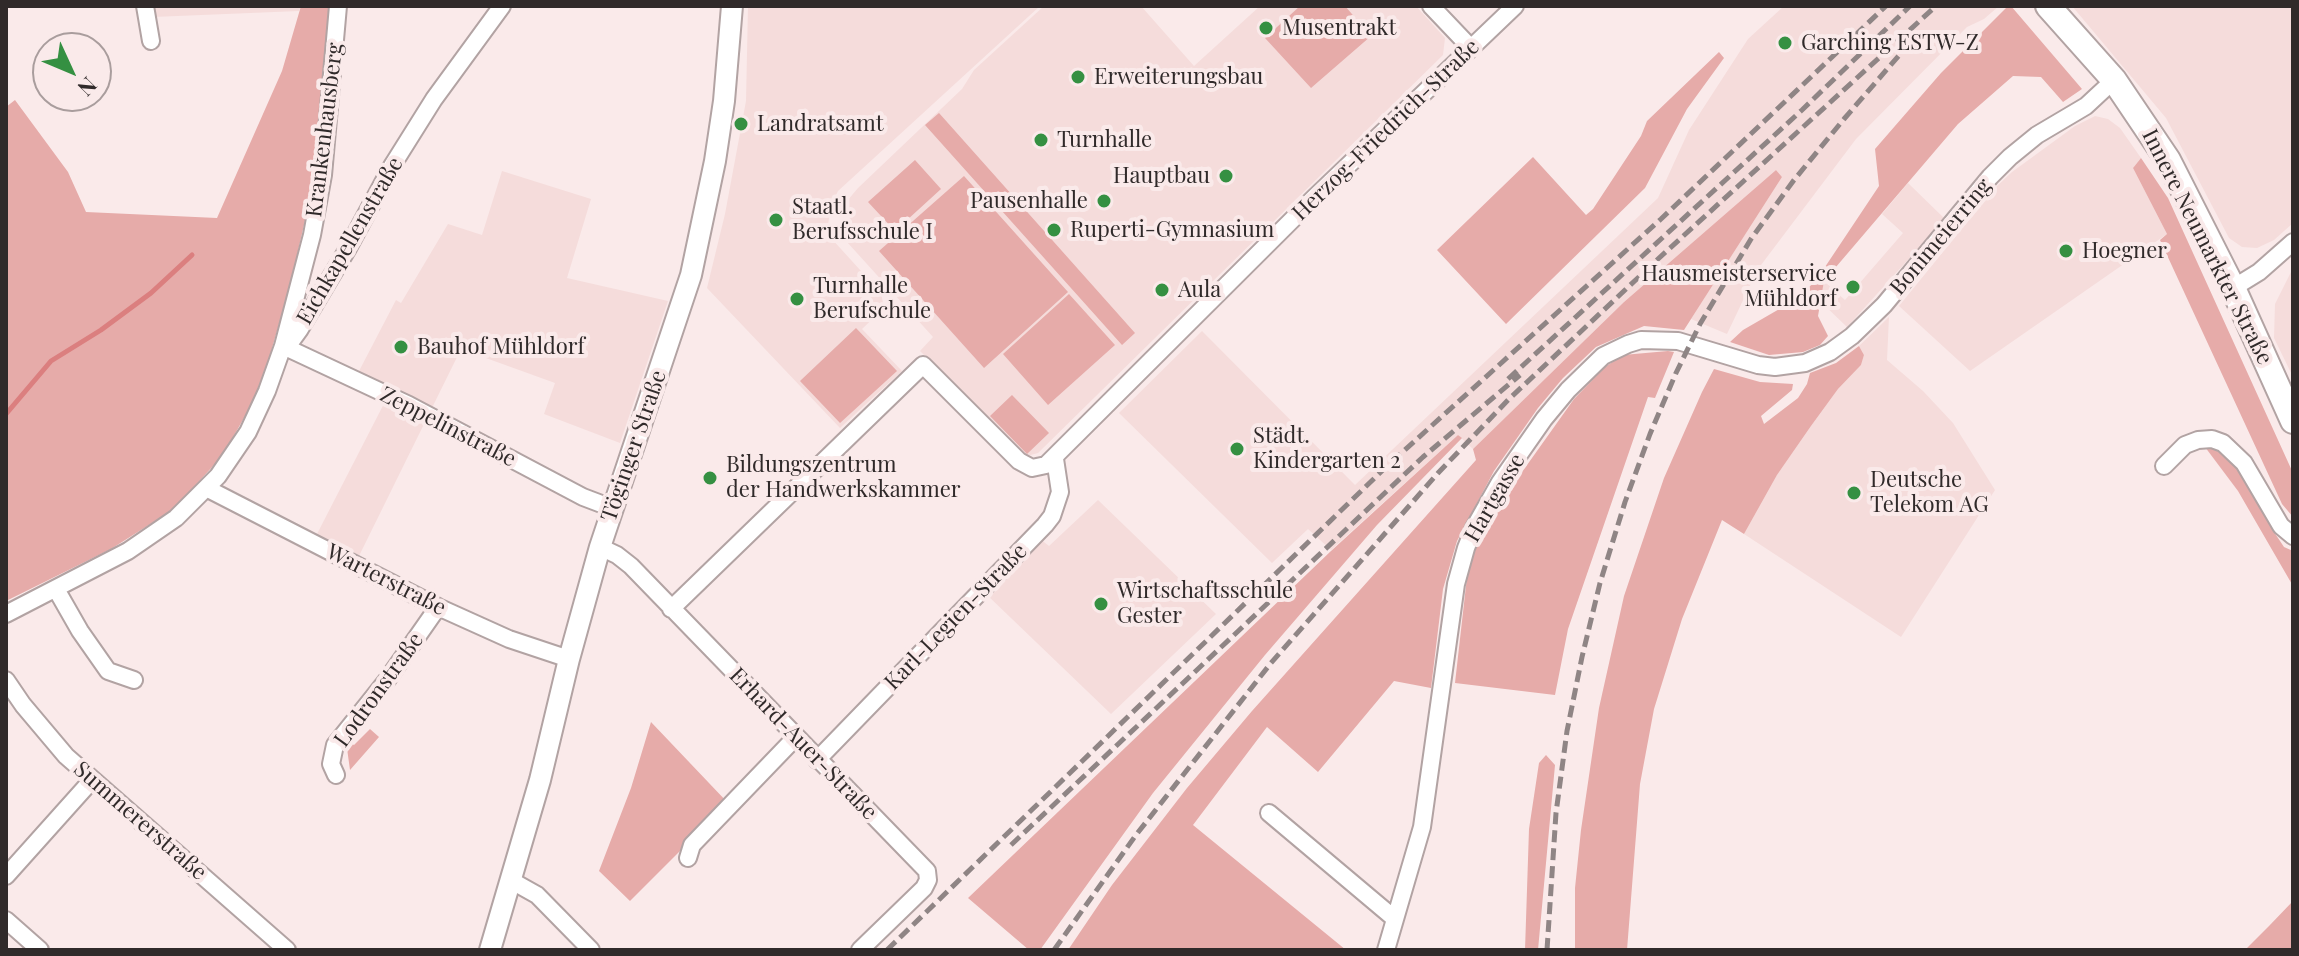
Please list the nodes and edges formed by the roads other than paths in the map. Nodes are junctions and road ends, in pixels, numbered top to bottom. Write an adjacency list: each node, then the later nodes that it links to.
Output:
1 (145, 6): 8 (street)
2 (338, 6): 13 (street, Krankenhausberg)
3 (502, 6): 13 (street, Eichkapellenstraße)
4 (732, 6): 19 (street, Töginger Straße)
5 (1431, 6): 9 (street)
6 (1515, 6): 9 (street, Herzog-Friedrich-Straße)
7 (2048, 6): 10 (main road, Innere Neumarkter Straße)
8 (151, 41)
9 (1470, 47): 16 (street, Herzog-Friedrich-Straße)
10 (2114, 80): 12 (main road, Innere Neumarkter Straße); 14 (street, Bonimeierring)
11 (2293, 242): 12 (street)
12 (2233, 288): 15 (main road, Innere Neumarkter Straße)
13 (283, 346): 18 (street, Eichkapellenstraße); 19 (street, Zeppelinstraße)
14 (1758, 365): 37 (street, Hartgasse)
15 (2293, 421)
16 (1055, 459): 24 (street); 30 (street, Karl-Legien-Straße)
17 (2164, 466): 20 (street)
18 (208, 489): 22 (street, Eichkapellenstraße); 23 (street, Warterstraße)
19 (612, 508): 21 (street, Töginger Straße)
20 (2293, 536)
21 (600, 547): 24 (street, Erhard-Auer-Straße); 26 (street, Töginger Straße)
22 (56, 589): 25 (street, Eichkapellenstraße); 28 (street)
23 (438, 607): 26 (street, Warterstraße); 31 (street, Lodronstraße)
24 (671, 609): 29 (street, Erhard-Auer-Straße)
25 (6, 614)
26 (569, 659): 36 (street, Töginger Straße)
27 (6, 680): 32 (street, Summererstraße)
28 (134, 680)
29 (795, 738): 30 (street, Erhard-Auer-Straße); 34 (street)
30 (817, 760): 43 (street, Erhard-Auer-Straße)
31 (336, 775)
32 (92, 780): 35 (street); 40 (street, Summererstraße)
33 (1269, 813): 37 (street)
34 (688, 858)
35 (6, 876)
36 (512, 881): 41 (street, Töginger Straße); 42 (street)
37 (1395, 919): 44 (street, Hartgasse)
38 (6, 920): 39 (street)
39 (40, 950)
40 (287, 950)
41 (490, 950)
42 (591, 950)
43 (860, 950)
44 (1386, 950)

